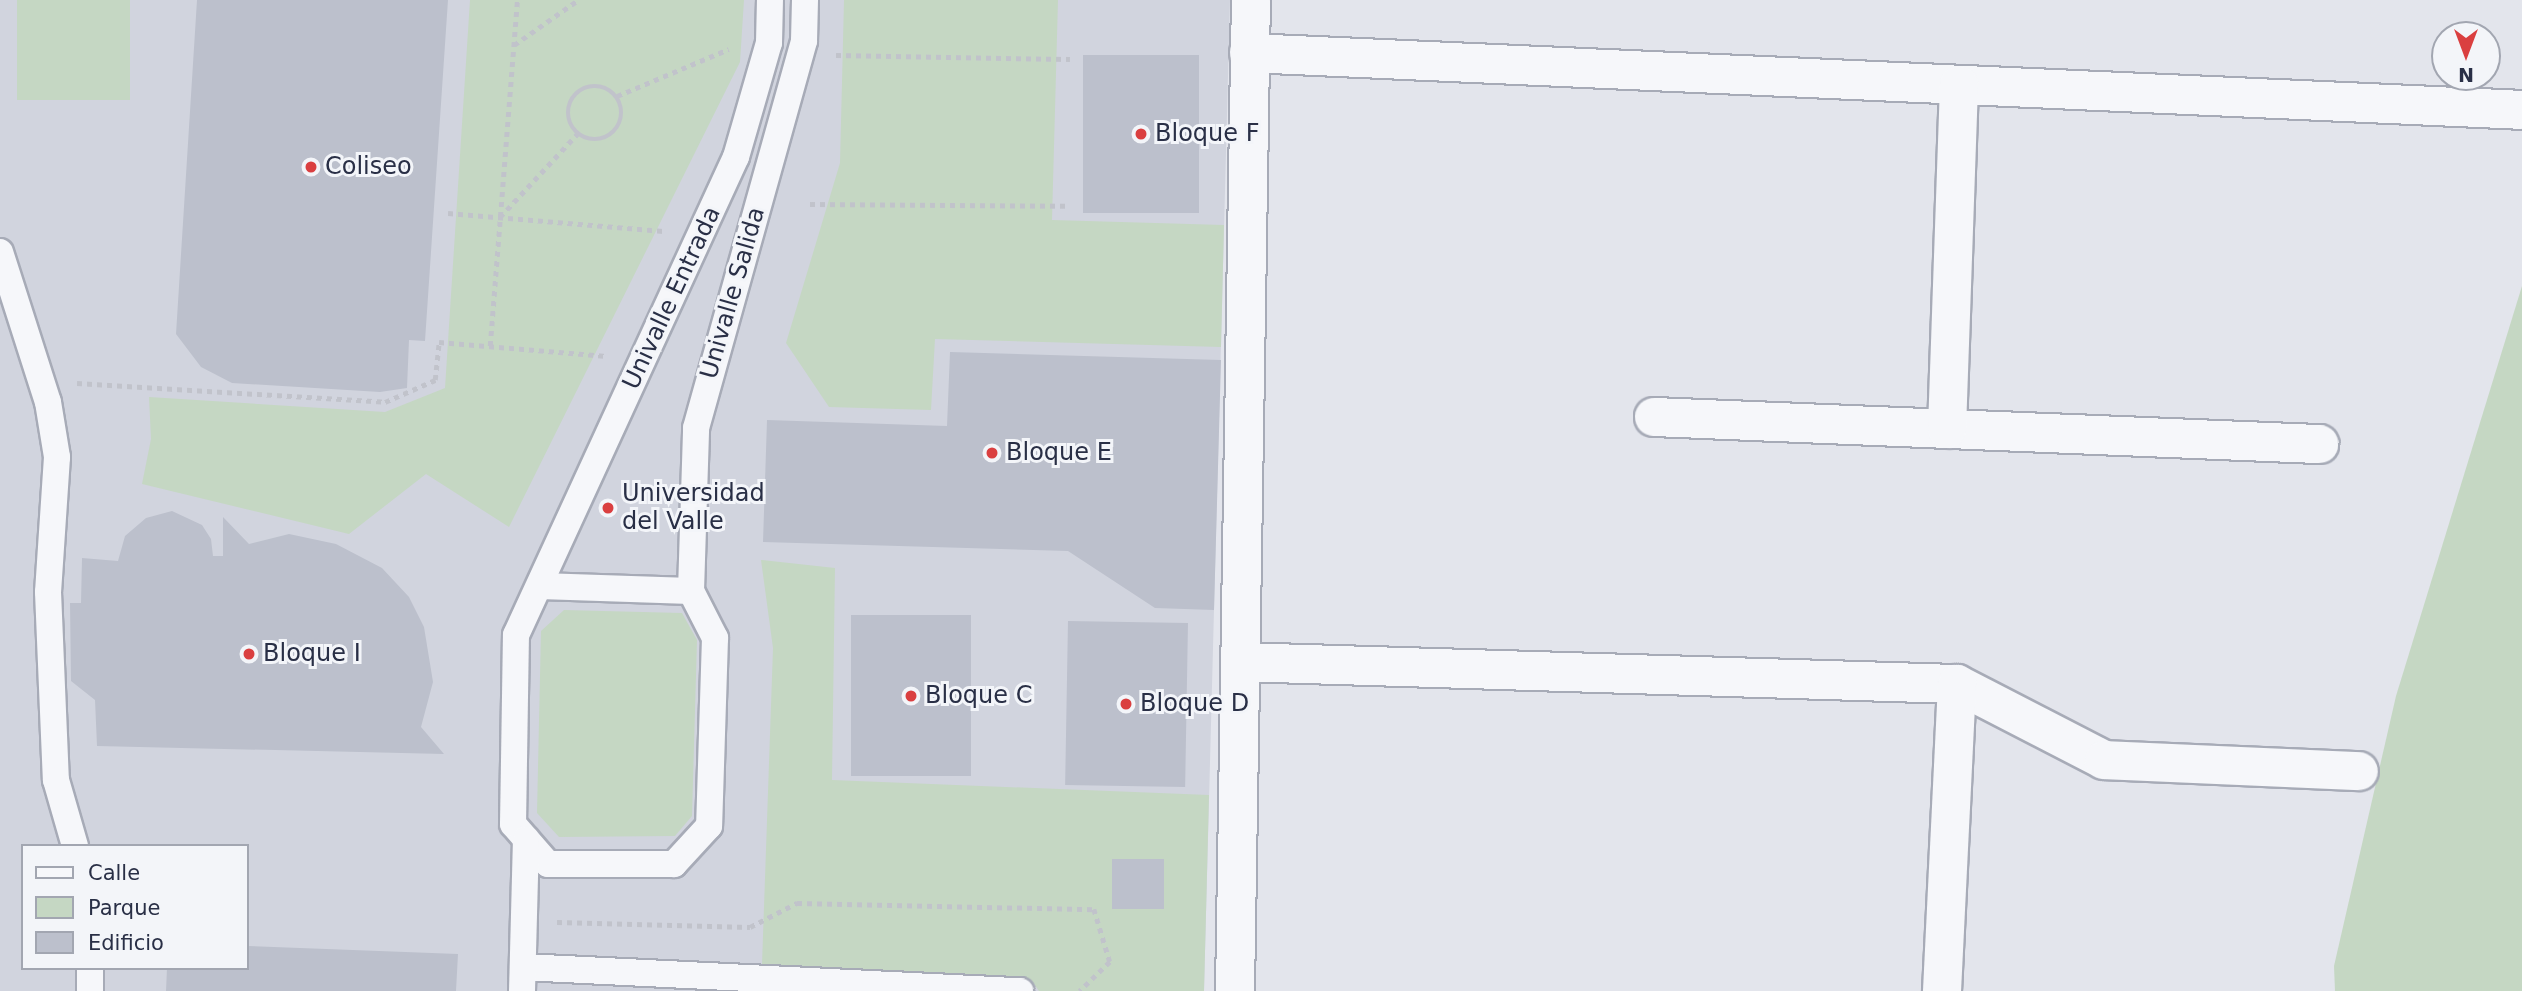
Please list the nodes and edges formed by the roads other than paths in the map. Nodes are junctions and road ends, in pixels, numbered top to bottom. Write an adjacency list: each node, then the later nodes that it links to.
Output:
1 (770, 0): 11 (lane, Univalle Entrada)
2 (805, 0): 12 (lane, Univalle Salida)
3 (1251, 0): 4 (street)
4 (1249, 53): 5 (street); 13 (street)
5 (1959, 86): 6 (street); 9 (street)
6 (2522, 110)
7 (0, 252): 17 (lane)
8 (1654, 417): 9 (street)
9 (1947, 429): 10 (street)
10 (2319, 444)
11 (540, 586): 12 (lane); 16 (lane, Univalle Entrada)
12 (691, 591): 16 (lane)
13 (1240, 662): 14 (street); 22 (street)
14 (1957, 684): 15 (street); 23 (street)
15 (2359, 771)
16 (527, 839): 19 (lane)
17 (74, 844)
18 (90, 970): 20 (lane)
19 (523, 979): 21 (lane)
20 (90, 991)
21 (1020, 991)
22 (1235, 991)
23 (1942, 991)

